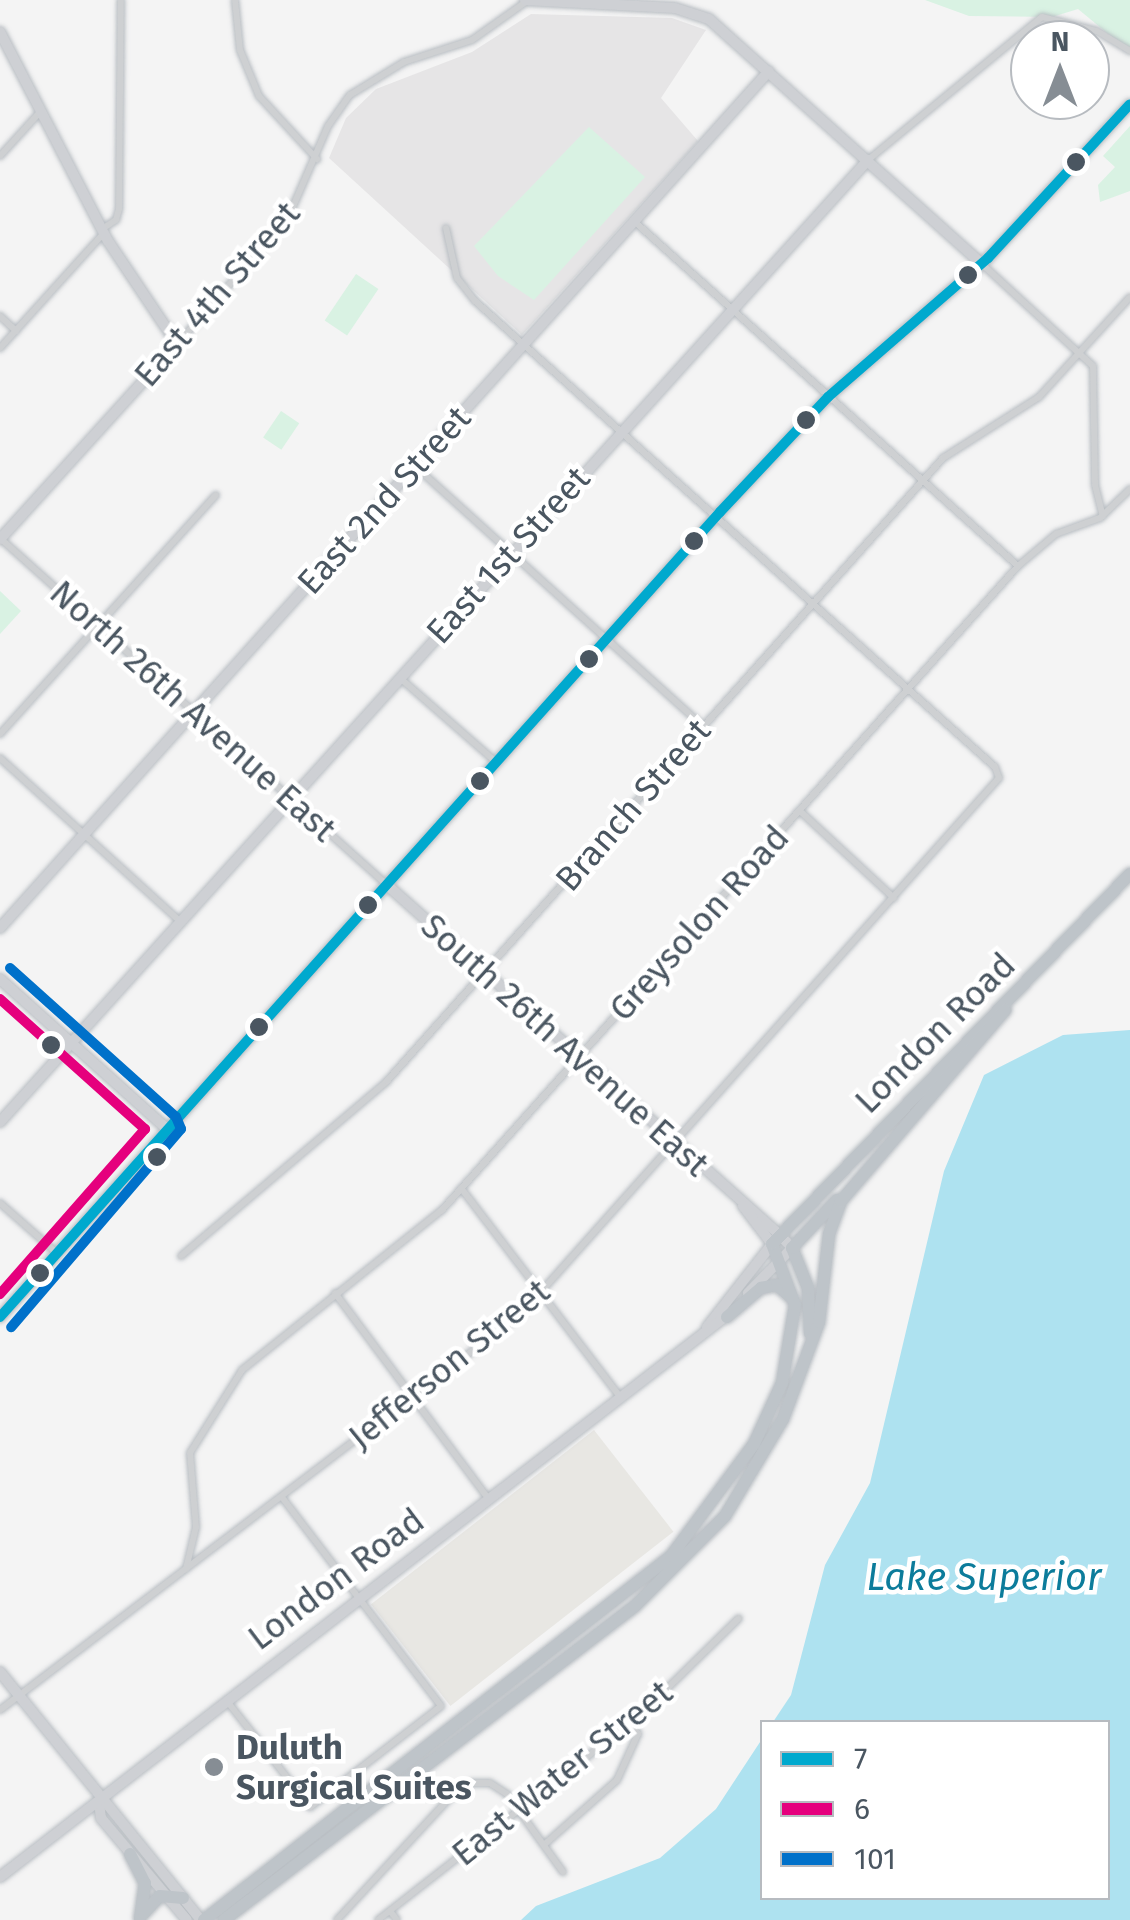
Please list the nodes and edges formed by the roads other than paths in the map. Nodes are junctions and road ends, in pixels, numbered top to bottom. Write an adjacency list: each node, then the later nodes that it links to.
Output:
1 (121, 0): 14 (street)
2 (236, 0): 10 (street)
3 (526, 0): 6 (street); 10 (street, East 4th Street)
4 (0, 32): 8 (street)
5 (1130, 51): 11 (street, East 1st Street)
6 (769, 72): 11 (street); 12 (street, East 2nd Street)
7 (1130, 104): 15 (street)
8 (41, 111): 9 (street); 14 (street)
9 (0, 156)
10 (317, 159): 20 (street, East 4th Street)
11 (868, 160): 15 (street); 17 (street, East 1st Street)
12 (634, 222): 17 (street); 21 (street, East 2nd Street)
13 (446, 228): 21 (street)
14 (103, 231): 19 (street); 20 (street)
15 (982, 264): 23 (street); 24 (street)
16 (1130, 297): 23 (street, Branch Street)
17 (729, 308): 24 (street); 25 (street, East 1st Street)
18 (0, 316): 19 (street)
19 (16, 330): 22 (street)
20 (176, 344): 32 (street, East 4th Street)
21 (525, 344): 25 (street); 26 (street, East 2nd Street)
22 (0, 348)
23 (1080, 352): 27 (street, Branch Street); 31 (street)
24 (828, 397): 27 (street); 30 (street)
25 (620, 431): 30 (street); 33 (street, East 1st Street)
26 (415, 466): 33 (street); 40 (street, East 2nd Street)
27 (922, 480): 34 (street); 35 (street, Branch Street)
28 (1130, 489): 31 (street, Greysolon Road)
29 (216, 494): 36 (street)
30 (715, 516): 35 (street); 37 (street)
31 (1103, 516): 34 (street, Greysolon Road)
32 (0, 538): 36 (street, North 26th Avenue East)
33 (510, 552): 37 (street); 38 (street, East 1st Street)
34 (1018, 566): 39 (street, Greysolon Road)
35 (812, 604): 39 (street); 41 (street, Branch Street)
36 (97, 626): 40 (street, North 26th Avenue East); 42 (street)
37 (606, 639): 41 (street); 44 (street)
38 (398, 676): 44 (street); 45 (street, East 1st Street)
39 (908, 688): 46 (street, Greysolon Road); 50 (street, Jefferson Street)
40 (194, 712): 45 (street, North 26th Avenue East); 47 (street, East 2nd Street)
41 (702, 725): 53 (street, Branch Street)
42 (0, 734)
43 (0, 758): 47 (street)
44 (498, 762): 49 (street)
45 (290, 798): 49 (street, North 26th Avenue East); 51 (street, East 1st Street)
46 (800, 811): 50 (street); 57 (street, Greysolon Road)
47 (84, 834): 51 (street); 52 (street, East 2nd Street)
48 (1130, 874): 55 (highway, London Road)
49 (386, 884): 53 (street, South 26th Avenue East); 59 (street)
50 (894, 898): 60 (street, Jefferson Street)
51 (180, 920): 56 (street, East 1st Street)
52 (0, 928)
53 (480, 971): 57 (street, South 26th Avenue East); 67 (street, Branch Street)
54 (0, 979): 56 (street)
55 (1006, 1007): 61 (highway); 64 (highway, London Road)
56 (70, 1044): 58 (street, East 1st Street); 59 (street)
57 (578, 1057): 60 (street, South 26th Avenue East); 62 (street, Greysolon Road)
58 (0, 1122)
59 (166, 1128): 66 (street)
60 (676, 1144): 64 (street, South 26th Avenue East); 70 (street, Jefferson Street)
61 (869, 1161): 65 (highway, London Road); 75 (highway)
62 (461, 1188): 69 (street, Greysolon Road); 70 (street)
63 (0, 1203): 66 (street)
64 (776, 1239): 65 (street, South 26th Avenue East); 68 (highway); 74 (street, London Road)
65 (792, 1248): 68 (street, London Road); 75 (highway)
66 (57, 1252): 73 (street)
67 (181, 1256)
68 (780, 1259): 71 (highway); 72 (street, London Road)
69 (335, 1294): 76 (street); 80 (street, Greysolon Road)
70 (540, 1294): 76 (street, Jefferson Street); 77 (street)
71 (796, 1305): 72 (highway); 98 (highway)
72 (727, 1317): 74 (street, London Road)
73 (0, 1318)
74 (707, 1327): 77 (street, London Road)
75 (806, 1356): 99 (highway)
76 (413, 1397): 78 (street, Jefferson Street); 79 (street)
77 (623, 1401): 79 (street, London Road)
78 (282, 1497): 80 (street, Jefferson Street); 81 (street)
79 (491, 1501): 81 (street, London Road)
80 (185, 1570): 84 (street, Jefferson Street)
81 (360, 1598): 85 (street, London Road); 85 (street)
82 (738, 1618): 87 (street, East Water Street)
83 (0, 1672): 84 (street)
84 (18, 1696): 86 (street, Jefferson Street); 88 (street)
85 (228, 1701): 88 (street, London Road)
86 (0, 1710)
87 (631, 1723): 89 (street, East Water Street); 90 (street)
88 (99, 1801): 91 (street); 93 (street, London Road); 95 (street)
89 (519, 1808): 90 (street); 96 (street, East Water Street); 100 (street)
90 (545, 1844): 92 (street)
91 (130, 1854): 94 (street); 97 (highway)
92 (563, 1872)
93 (0, 1877)
94 (167, 1895): 95 (highway); 97 (highway); 98 (street)
95 (183, 1898): 98 (street)
96 (390, 1911): 101 (street, East Water Street); 102 (street)
97 (140, 1919)
98 (197, 1919)
99 (224, 1920)
100 (337, 1920)
101 (378, 1920)
102 (397, 1920)

